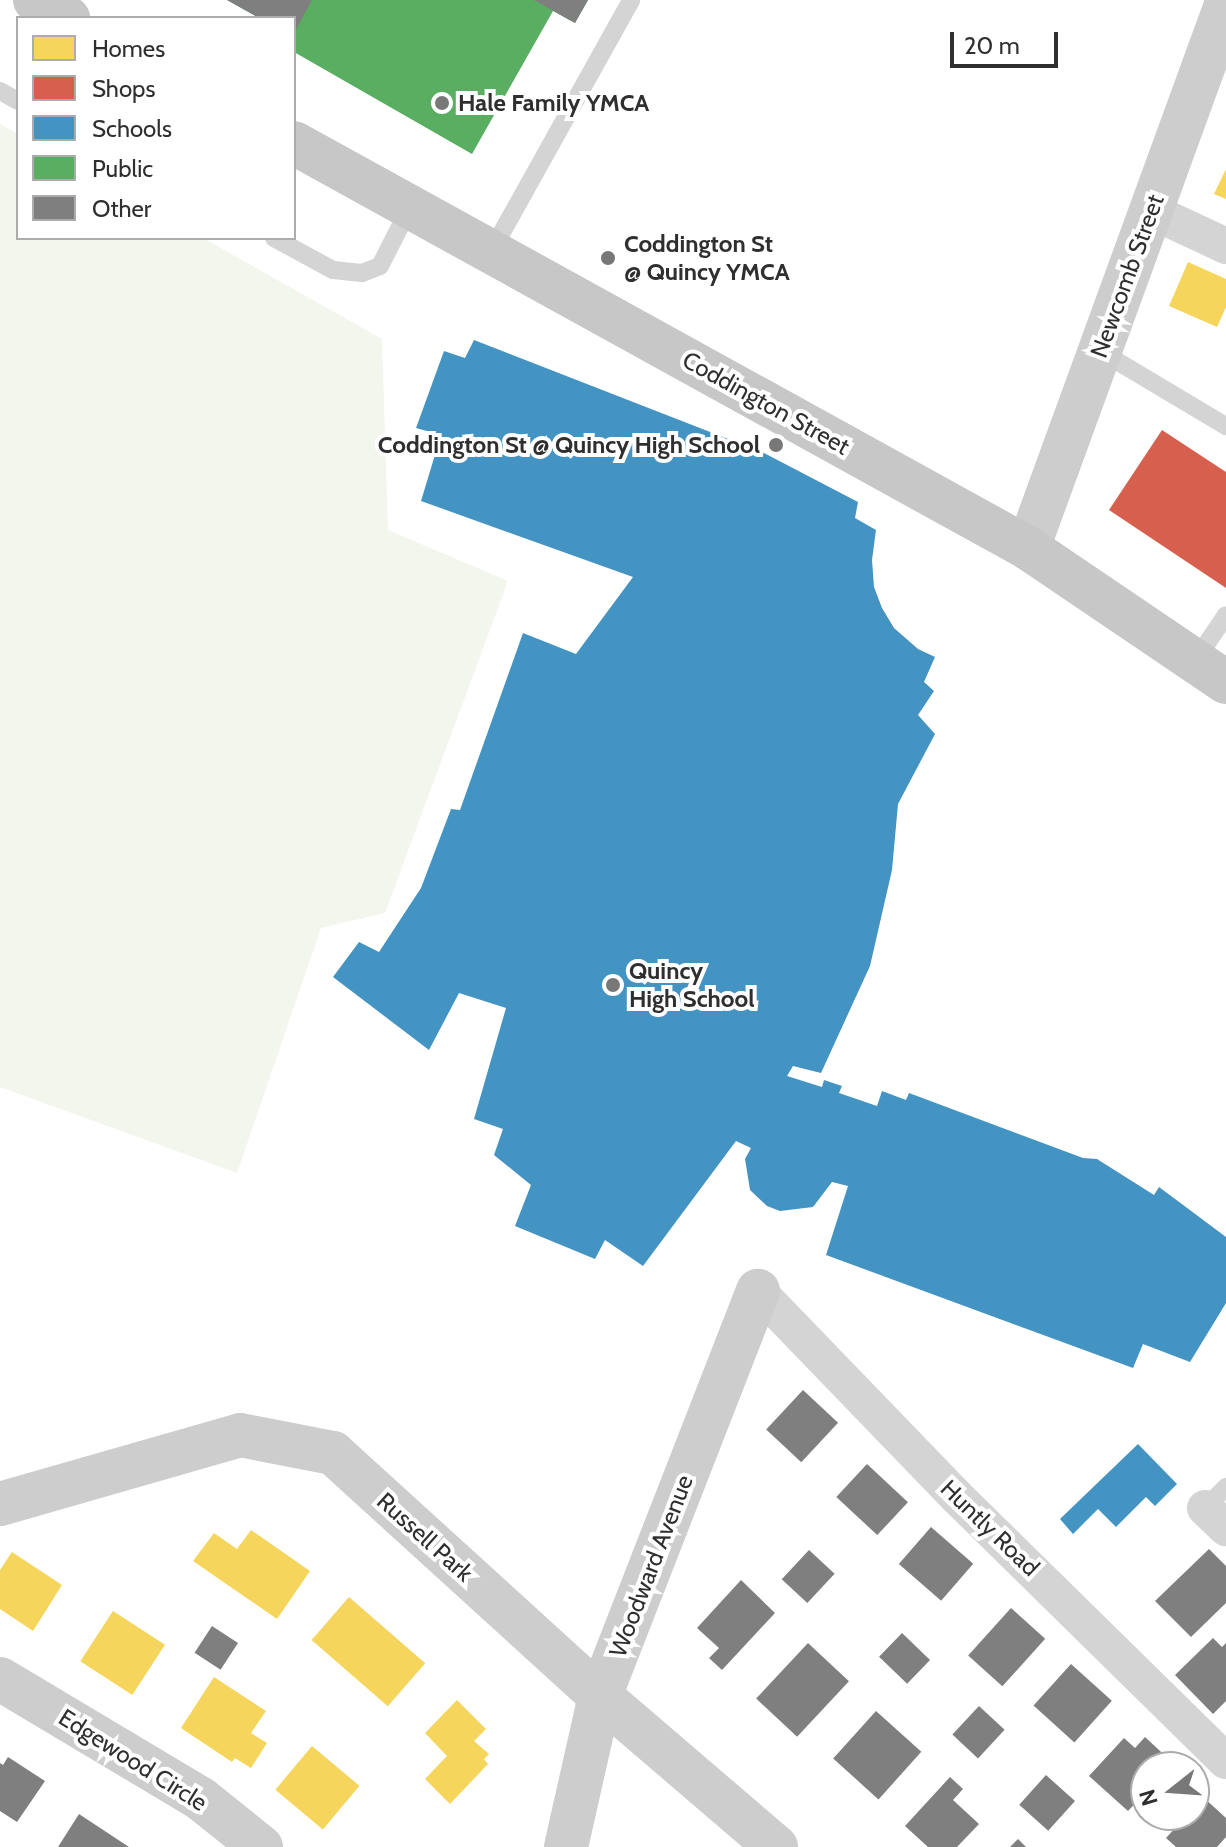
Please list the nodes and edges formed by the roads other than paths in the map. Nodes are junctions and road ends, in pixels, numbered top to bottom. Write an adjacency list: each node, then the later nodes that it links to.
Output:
1 (35, 0): 4 (main road)
2 (631, 0): 10 (lane)
3 (1226, 5): 7 (street, Newcomb Street)
4 (64, 16)
5 (296, 144): 6 (main road, Coddington Street)
6 (410, 207): 8 (lane); 10 (main road, Coddington Street)
7 (1151, 211): 9 (street); 11 (street, Newcomb Street)
8 (278, 240)
9 (1226, 246)
10 (491, 252): 13 (main road, Coddington Street)
11 (1100, 351): 12 (lane); 13 (street, Newcomb Street)
12 (1226, 426)
13 (1028, 548): 15 (main road, Coddington Street)
14 (1226, 615): 15 (lane)
15 (1210, 671)
16 (758, 1291): 19 (street, Woodward Avenue); 20 (street, Huntly Road)
17 (0, 1504): 19 (street, Russell Park)
18 (0, 1679): 21 (street, Edgewood Circle)
19 (600, 1696): 22 (street, Woodward Avenue); 23 (street, Russell Park)
20 (1226, 1761)
21 (261, 1847)
22 (566, 1847)
23 (776, 1847)

